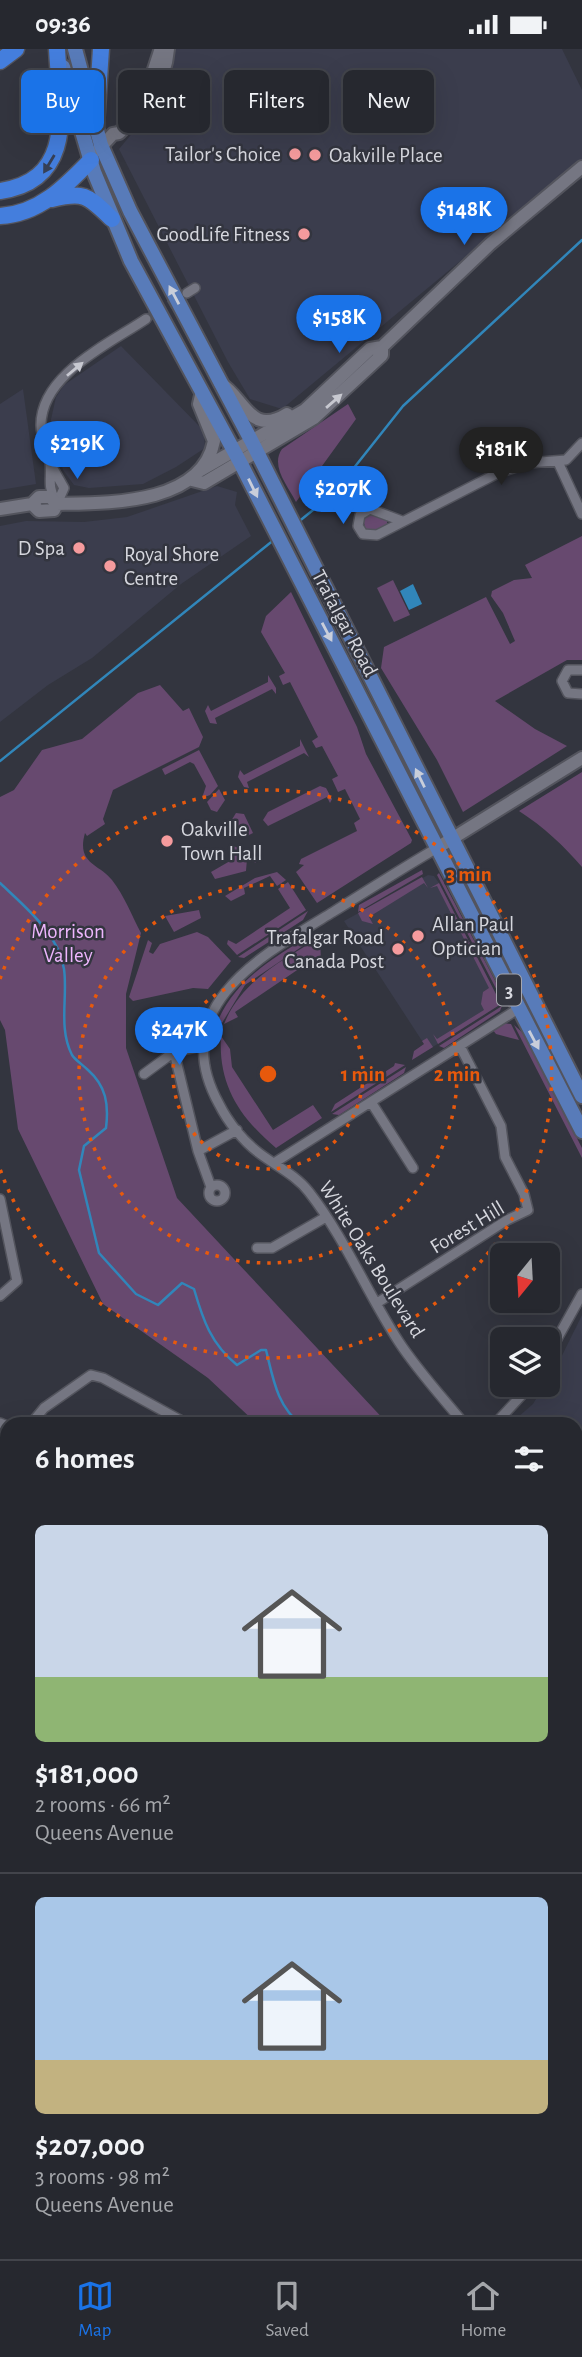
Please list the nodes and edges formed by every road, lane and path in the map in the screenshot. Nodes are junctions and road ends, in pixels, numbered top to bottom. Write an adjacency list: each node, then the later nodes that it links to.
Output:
1 (16, 49): 7 (highway)
2 (58, 49): 15 (main road, Trafalgar Road / 3); 17 (highway, one-way to 17)
3 (75, 49): 8 (main road, Trafalgar Road / 3)
4 (101, 49): 9 (highway)
5 (160, 49): 10 (street)
6 (168, 49): 11 (street)
7 (0, 61)
8 (81, 70)
9 (100, 70)
10 (157, 70)
11 (164, 70)
12 (118, 126): 14 (street)
13 (98, 133): 14 (main road, Trafalgar Road / 3)
14 (101, 145): 15 (street); 23 (main road, Trafalgar Road / 3, one-way to 14)
15 (91, 160): 18 (highway); 20 (main road, Trafalgar Road / 3)
16 (582, 167): 22 (street)
17 (0, 191)
18 (49, 200): 19 (highway); 20 (highway)
19 (0, 216)
20 (112, 219): 24 (main road, Trafalgar Road / 3)
21 (146, 319): 31 (street, one-way to 21)
22 (382, 347): 25 (street); 27 (street, one-way to 22)
23 (220, 383): 25 (street); 27 (main road, Trafalgar Road / 3)
24 (202, 391): 28 (main road, Trafalgar Road / 3); 30 (street)
25 (316, 400): 27 (street)
26 (582, 443): 29 (street)
27 (255, 448): 28 (street); 38 (main road, Trafalgar Road / 3, one-way to 27)
28 (238, 457): 30 (street); 39 (main road, Trafalgar Road / 3, one-way to 39)
29 (558, 462): 33 (street); 34 (street)
30 (195, 475): 31 (street)
31 (57, 504): 32 (street)
32 (0, 509)
33 (582, 513)
34 (402, 521): 34 (street)
35 (582, 670): 36 (street)
36 (582, 694)
37 (582, 758): 38 (street, White Oaks Boulevard)
38 (451, 839): 39 (street, White Oaks Boulevard); 45 (main road, Trafalgar Road / 3)
39 (436, 848): 40 (main road, Trafalgar Road / 3); 41 (street, White Oaks Boulevard)
40 (518, 1009): 42 (street); 48 (main road, Trafalgar Road / 3, one-way to 48)
41 (206, 1045): 43 (street); 47 (street, White Oaks Boulevard)
42 (460, 1046): 46 (street); 58 (street, Forest Hill)
43 (174, 1052): 44 (street); 49 (street)
44 (144, 1074)
45 (582, 1096)
46 (371, 1103): 50 (street); 51 (street)
47 (237, 1130): 49 (street); 50 (street, White Oaks Boulevard)
48 (582, 1131)
49 (198, 1151): 52 (street)
50 (274, 1163): 54 (street, White Oaks Boulevard)
51 (413, 1168)
52 (211, 1187)
53 (0, 1199): 57 (street)
54 (326, 1217): 55 (street); 58 (street, White Oaks Boulevard)
55 (257, 1248)
56 (582, 1294): 59 (street)
57 (0, 1296)
58 (377, 1303): 63 (street, White Oaks Boulevard)
59 (560, 1333)
60 (520, 1397): 64 (street)
61 (37, 1417): 62 (street)
62 (174, 1417)
63 (459, 1417)
64 (501, 1417)
65 (570, 2259): 66 (street)
66 (580, 2259)

